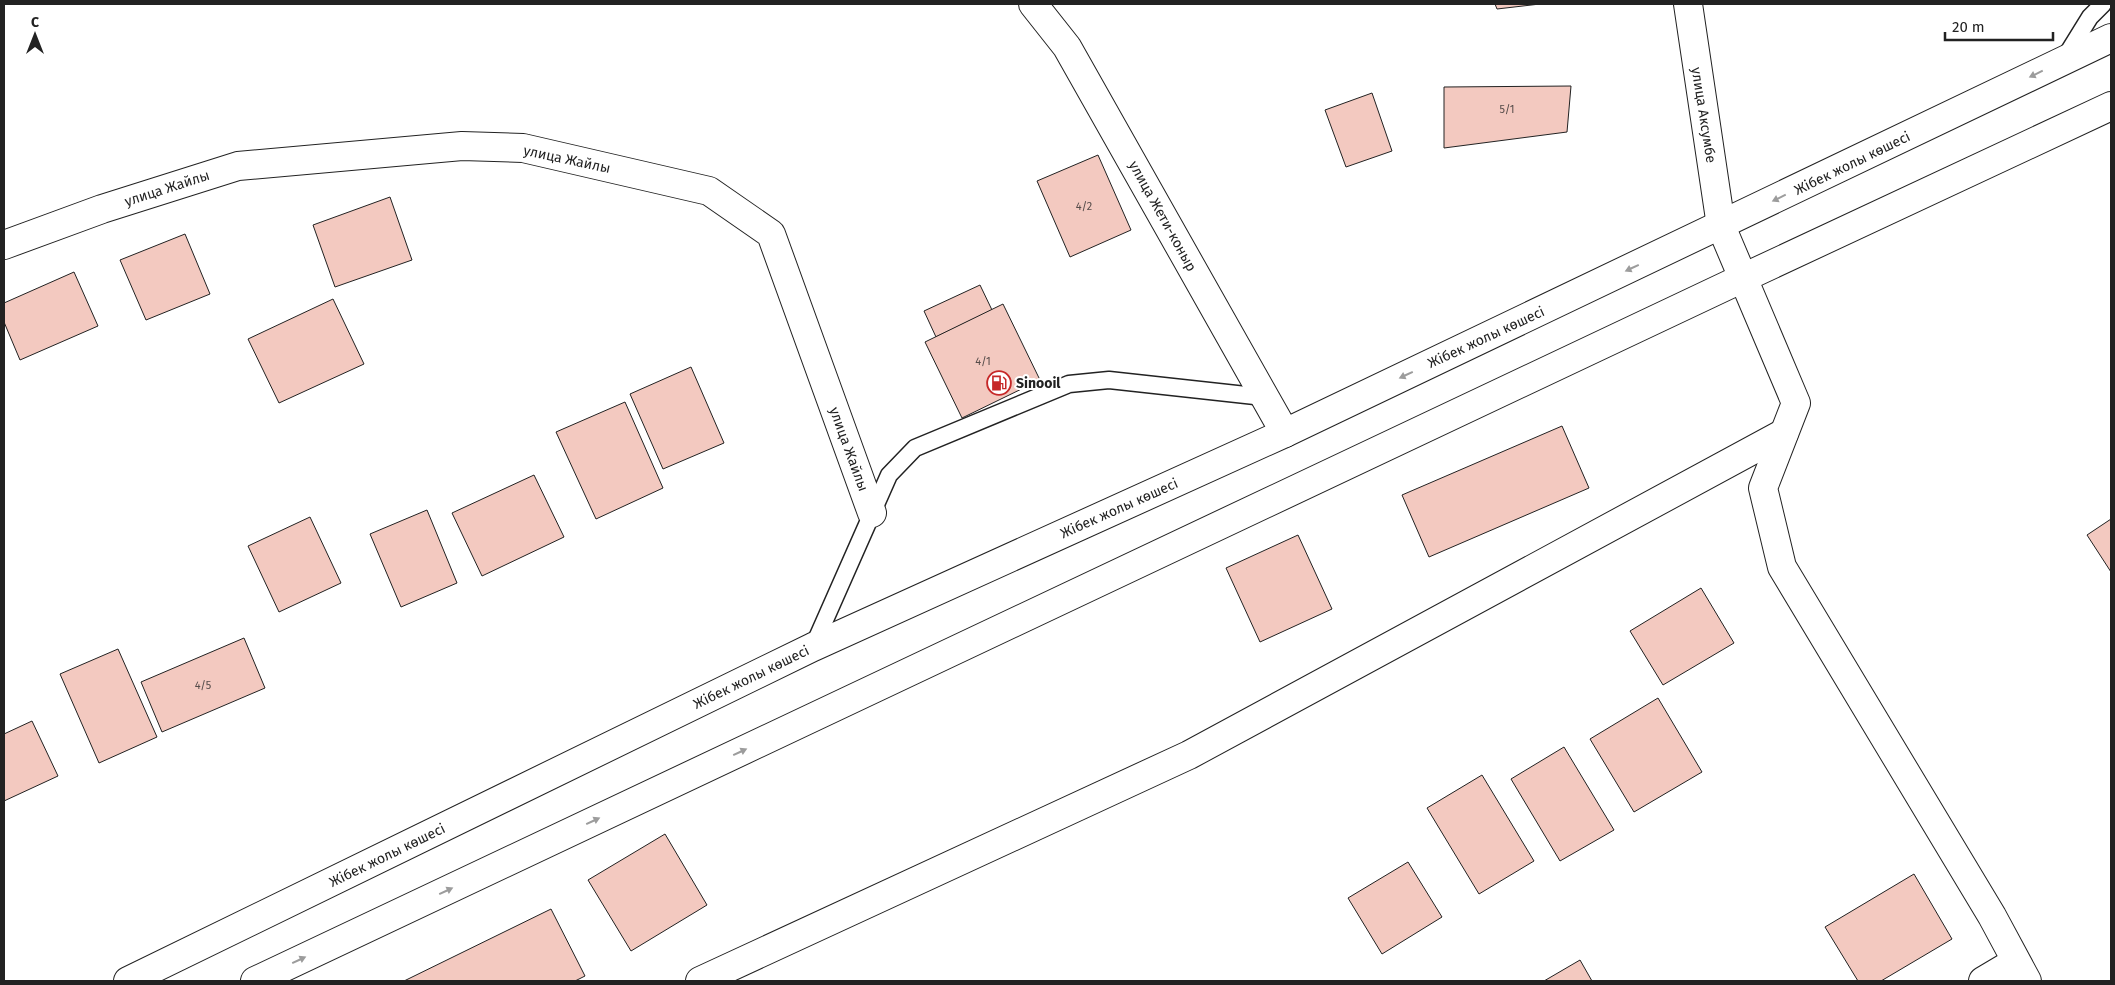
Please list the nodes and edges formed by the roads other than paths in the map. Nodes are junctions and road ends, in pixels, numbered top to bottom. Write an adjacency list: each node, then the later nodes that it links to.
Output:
1 (1033, 4): 10 (main road, улица Жети-коныр)
2 (1688, 4): 7 (main road, улица Аксумбе)
3 (2103, 4): 5 (lane)
4 (2111, 38): 5 (main road, Жібек жолы көшесі)
5 (2062, 62): 7 (main road, Жібек жолы көшесі, one-way to 7)
6 (2111, 106): 9 (main road)
7 (1721, 226): 9 (main road, улица Аксумбе); 11 (main road, Жібек жолы көшесі, one-way to 11)
8 (4, 245): 13 (main road, улица Жайлы)
9 (1743, 278): 12 (main road, улица Аксумбе); 17 (main road, one-way to 9)
10 (1264, 397): 11 (main road, улица Жети-коныр); 13 (lane)
11 (1285, 433): 14 (main road, Жібек жолы көшесі)
12 (1784, 433): 15 (main road, улица Аксумбе); 18 (main road)
13 (872, 513): 14 (lane)
14 (813, 647): 16 (main road, Жібек жолы көшесі)
15 (2021, 972): 19 (main road)
16 (128, 981)
17 (255, 981)
18 (700, 981)
19 (1983, 981)

